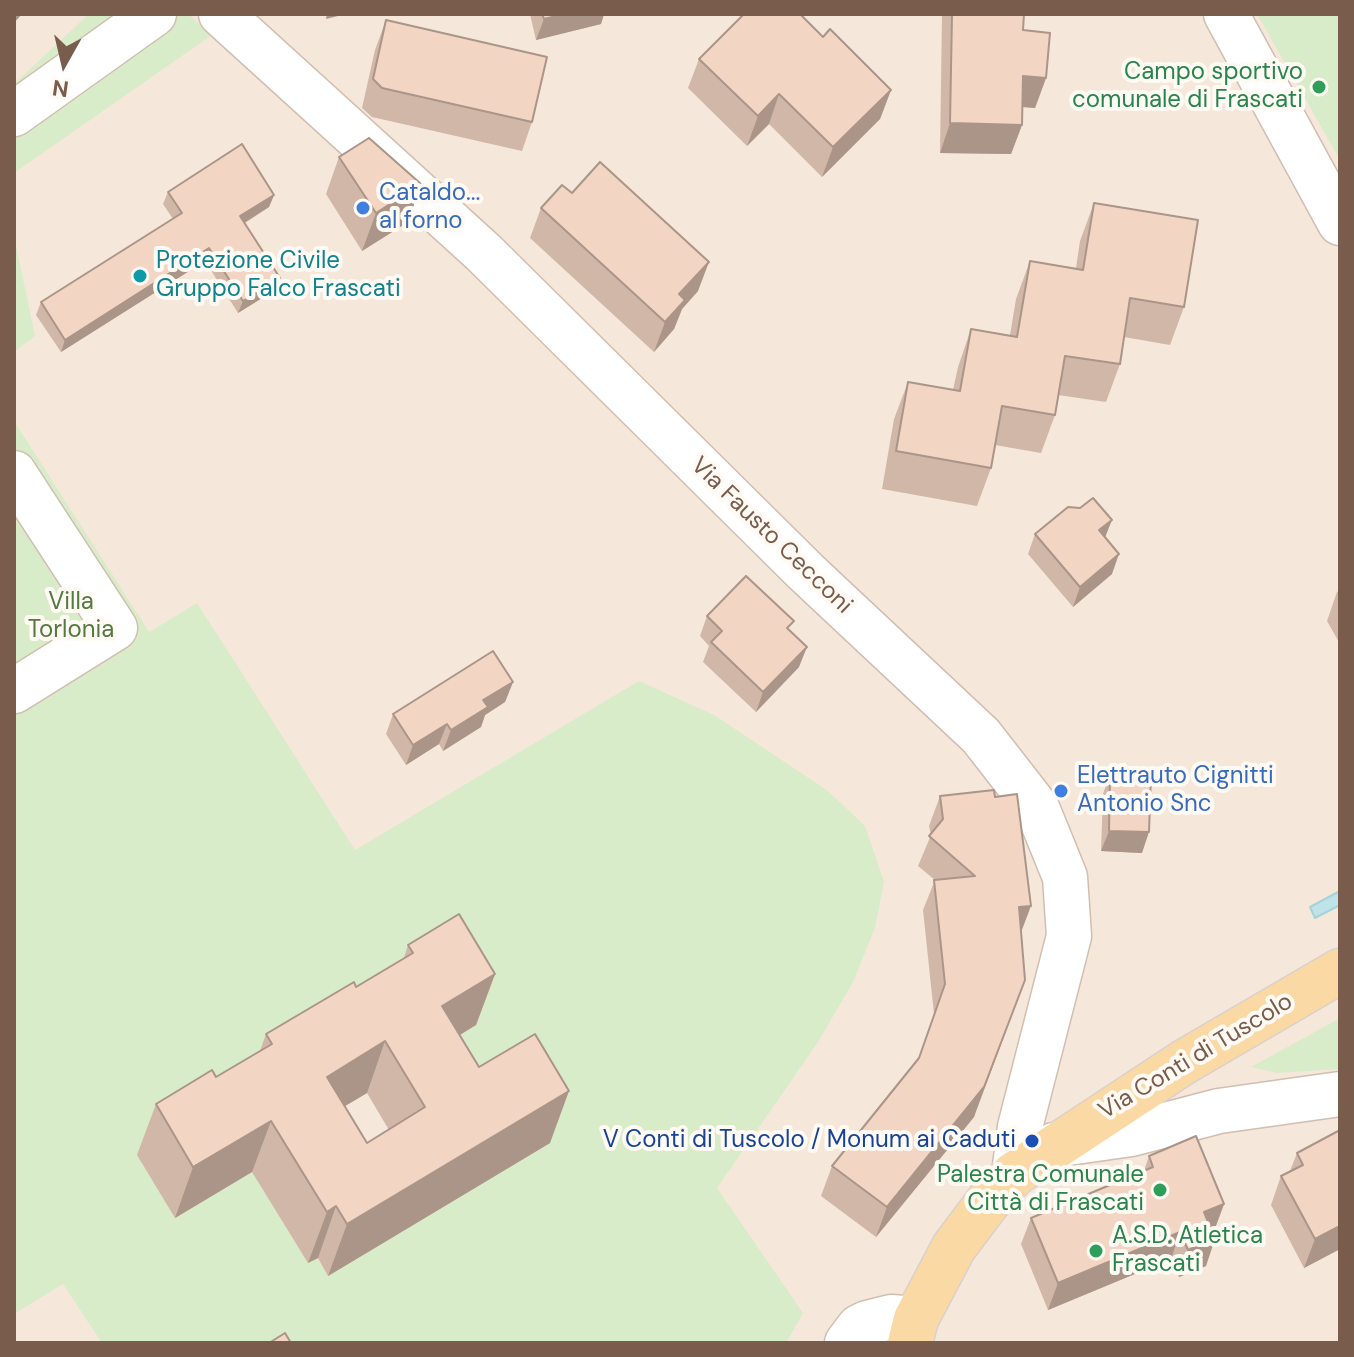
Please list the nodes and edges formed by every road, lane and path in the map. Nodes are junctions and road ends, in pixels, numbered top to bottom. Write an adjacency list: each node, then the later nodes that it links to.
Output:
1 (154, 14): 4 (street)
2 (221, 14): 11 (street, Via Fausto Cecconi)
3 (1226, 14): 5 (street)
4 (14, 114)
5 (1340, 223)
6 (14, 473): 7 (street)
7 (14, 691)
8 (1340, 971): 10 (main road, Via Conti di Tuscolo)
9 (1340, 1094): 10 (street, Via Conti di Tuscolo)
10 (1054, 1145): 11 (main road, Via Conti di Tuscolo)
11 (1014, 1174): 12 (main road, Via Conti di Tuscolo)
12 (913, 1331): 13 (street)
13 (847, 1343)

